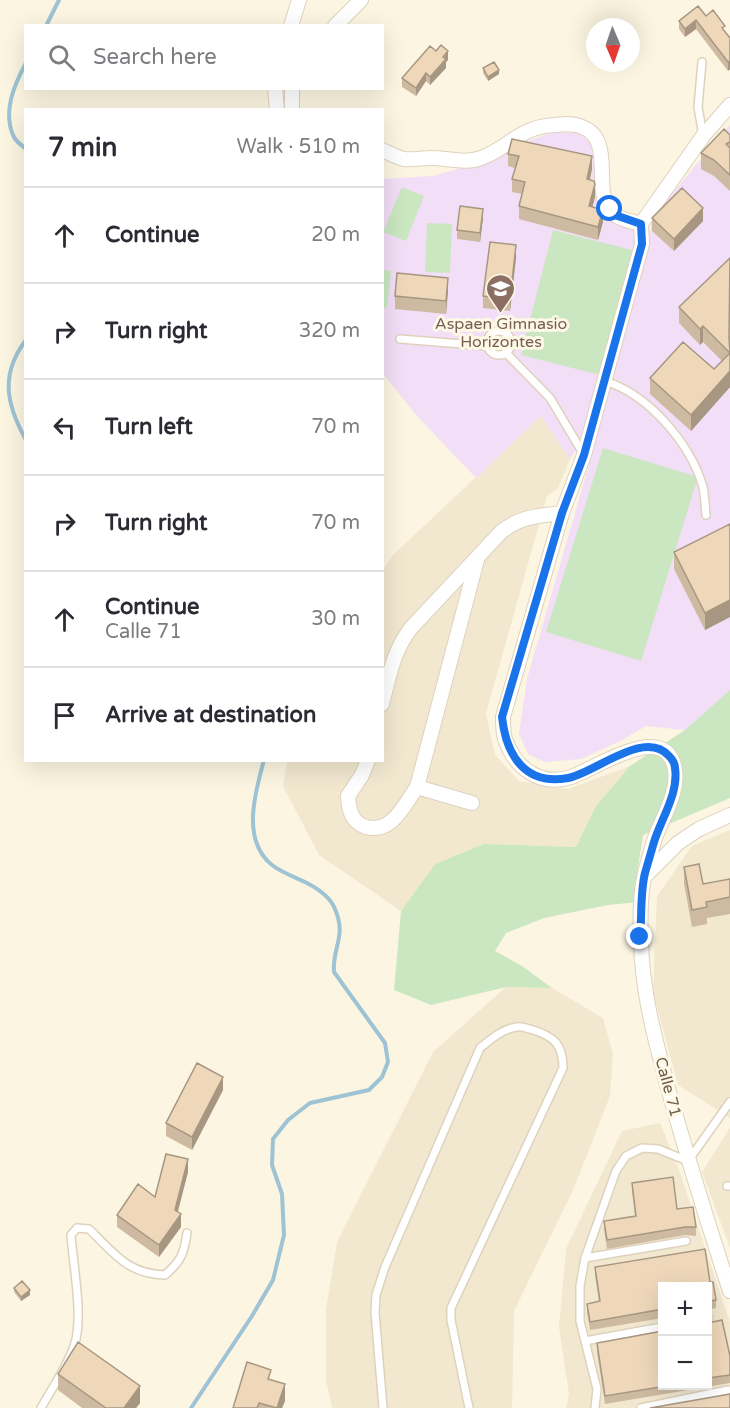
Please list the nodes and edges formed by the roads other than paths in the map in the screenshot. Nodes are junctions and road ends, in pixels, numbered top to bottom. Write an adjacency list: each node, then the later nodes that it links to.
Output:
1 (299, 0): 3 (street)
2 (361, 0): 4 (street)
3 (292, 24)
4 (337, 24)
5 (702, 62): 11 (lane)
6 (275, 90): 9 (street)
7 (292, 90): 10 (street)
8 (730, 105): 11 (street)
9 (277, 108)
10 (292, 108)
11 (704, 136): 13 (street)
12 (384, 151): 13 (street)
13 (641, 224): 17 (street, Calle 71)
14 (400, 339): 15 (lane)
15 (487, 346): 16 (lane); 16 (lane)
16 (506, 353): 18 (lane)
17 (605, 381): 18 (street, Calle 71); 20 (lane)
18 (584, 455): 19 (street, Calle 71)
19 (562, 513): 21 (street); 27 (street, Calle 71)
20 (706, 515)
21 (477, 560): 22 (street); 24 (street)
22 (384, 696)
23 (367, 762): 24 (street)
24 (417, 786): 25 (street)
25 (472, 803)
26 (730, 815): 27 (street)
27 (644, 876): 29 (street, Calle 71)
28 (730, 1102): 29 (lane)
29 (688, 1161): 32 (lane); 33 (street, Calle 71)
30 (187, 1233): 37 (lane)
31 (686, 1241): 32 (lane)
32 (585, 1258): 35 (lane)
33 (730, 1292)
34 (658, 1327): 35 (lane)
35 (585, 1341): 40 (lane)
36 (728, 1390): 41 (lane)
37 (41, 1408)
38 (383, 1408): 39 (lane)
39 (469, 1408)
40 (595, 1408)
41 (641, 1408)

